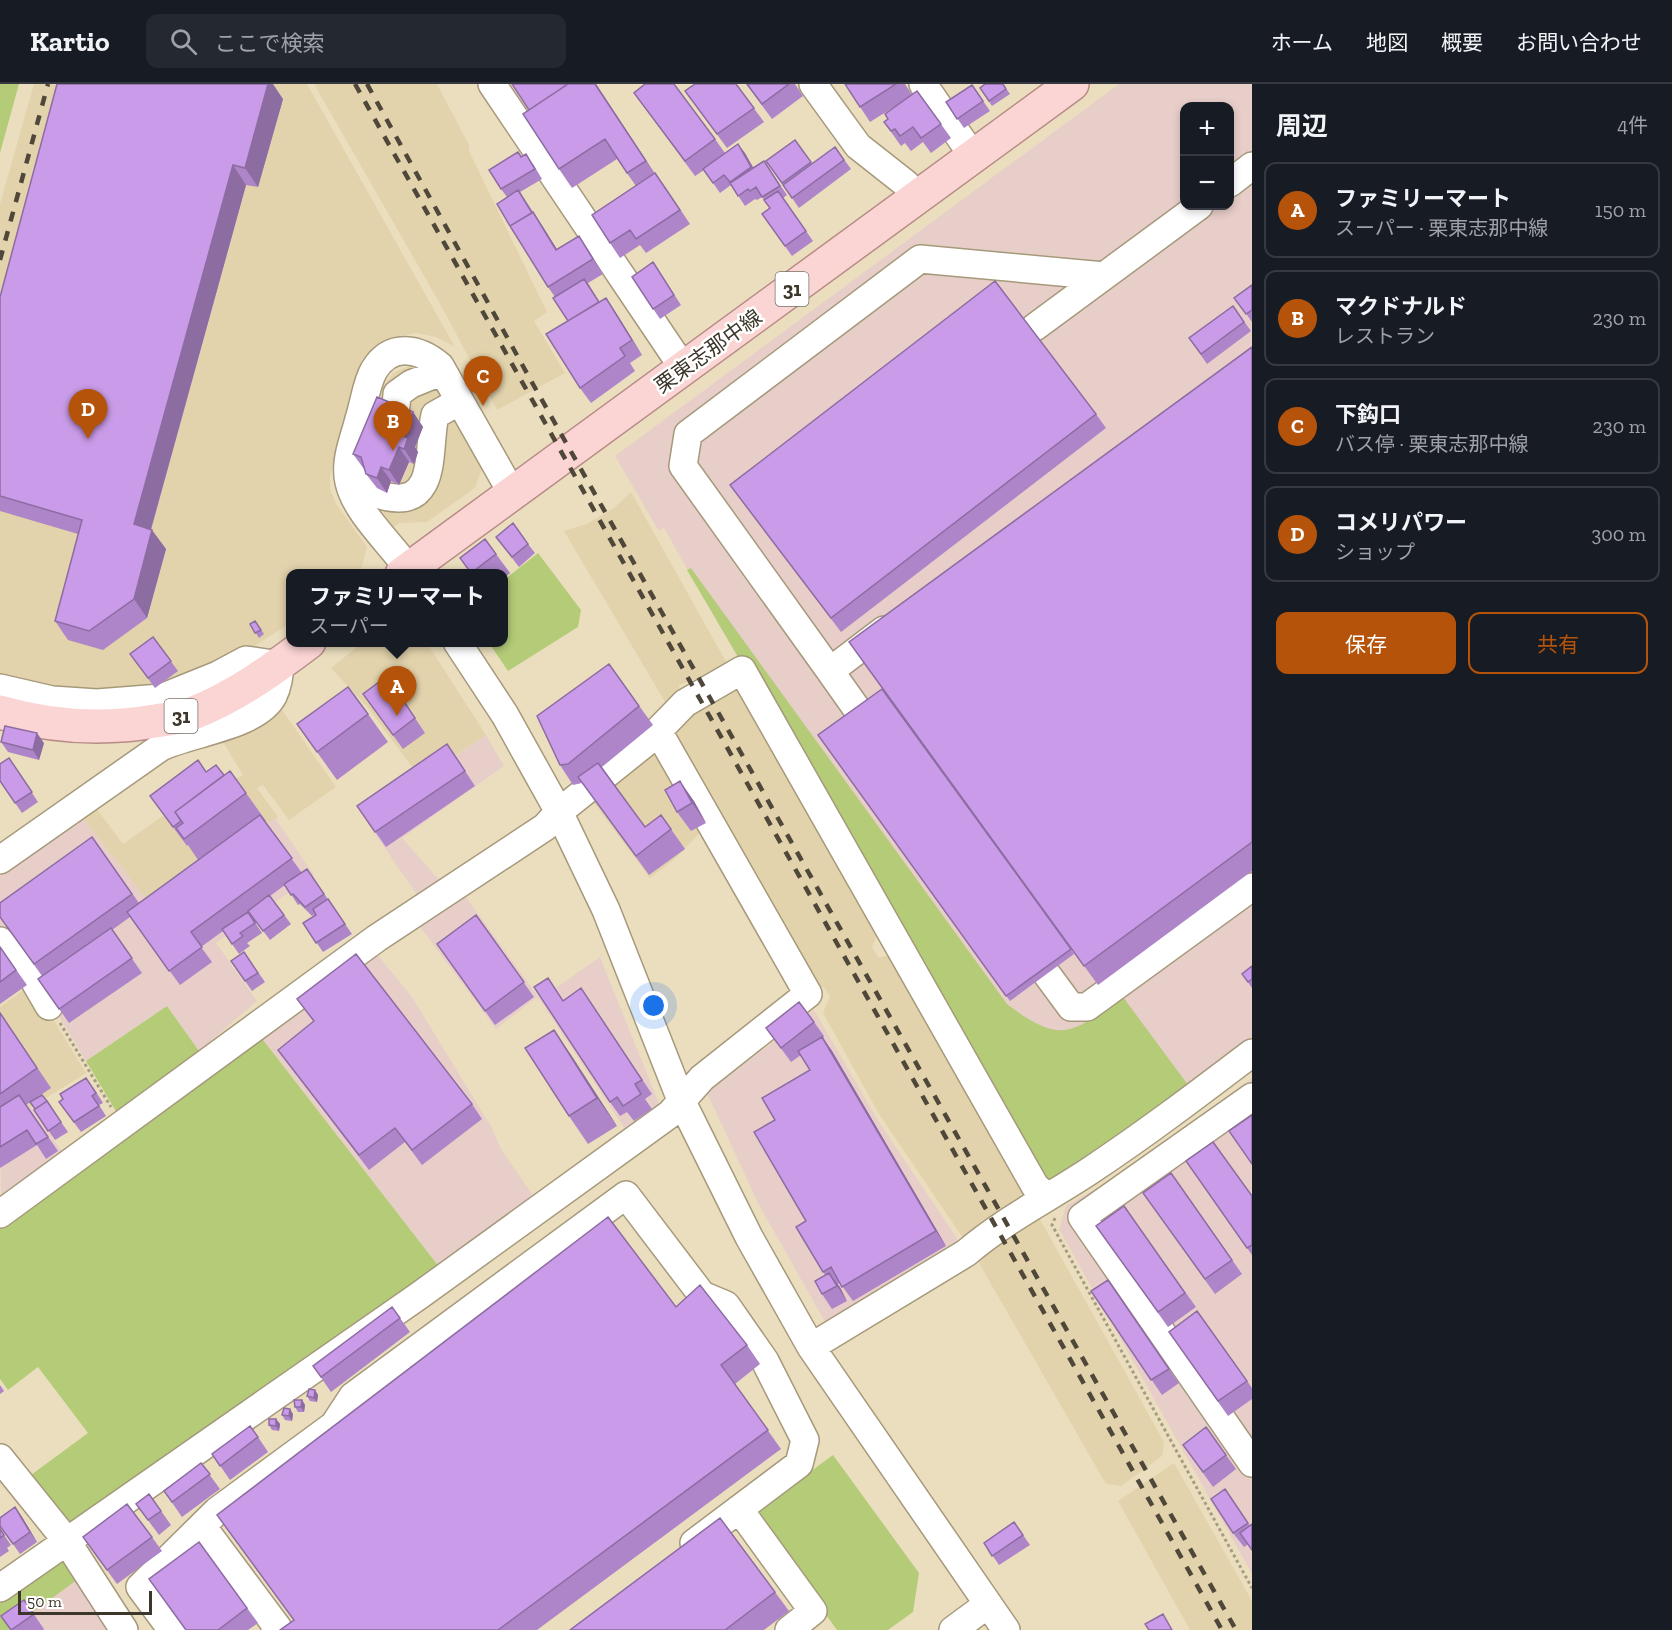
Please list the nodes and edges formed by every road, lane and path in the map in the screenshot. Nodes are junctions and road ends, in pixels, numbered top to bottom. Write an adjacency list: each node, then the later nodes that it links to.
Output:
1 (492, 84): 12 (street)
2 (813, 84): 8 (street)
3 (923, 84): 5 (street)
4 (1069, 85): 5 (main road, 栗東志那中線 / 31)
5 (973, 156): 8 (main road, 栗東志那中線 / 31)
6 (1252, 166): 7 (street)
7 (1234, 180)
8 (916, 196): 12 (main road, 栗東志那中線 / 31)
9 (1194, 210): 10 (street)
10 (1104, 276): 11 (street); 24 (street)
11 (1035, 327)
12 (684, 369): 17 (main road, 栗東志那中線 / 31)
13 (443, 370): 14 (street); 15 (street); 18 (street)
14 (460, 400): 16 (street); 17 (street)
15 (396, 406)
16 (368, 475)
17 (512, 493): 19 (main road, 栗東志那中線 / 31)
18 (405, 569)
19 (411, 569)
20 (903, 616): 24 (street)
21 (302, 647): 23 (main road, 31)
22 (460, 647): 29 (street)
23 (280, 664): 25 (street); 26 (main road, 31); 30 (street)
24 (830, 671): 28 (street)
25 (0, 688)
26 (0, 712)
27 (658, 731): 29 (street); 37 (street); 39 (street)
28 (892, 758)
29 (559, 812): 37 (street); 38 (street)
30 (0, 860)
31 (1252, 887): 32 (street)
32 (1010, 922)
33 (0, 941): 34 (street)
34 (50, 1006): 38 (path)
35 (1252, 1053): 39 (street)
36 (1252, 1097): 42 (street)
37 (681, 1100): 41 (street); 47 (street)
38 (122, 1125): 40 (street)
39 (1052, 1203): 41 (street); 50 (path)
40 (0, 1215)
41 (811, 1347): 51 (street)
42 (1244, 1433): 44 (street)
43 (0, 1458): 47 (street)
44 (1252, 1463)
45 (739, 1509): 46 (street); 48 (street); 55 (street)
46 (202, 1526): 53 (street); 54 (street)
47 (66, 1540): 49 (street); 52 (street)
48 (673, 1559)
49 (0, 1588)
50 (1252, 1588)
51 (987, 1605): 56 (street); 57 (street)
52 (124, 1630)
53 (172, 1630)
54 (275, 1630)
55 (789, 1630)
56 (953, 1630)
57 (1006, 1630)

